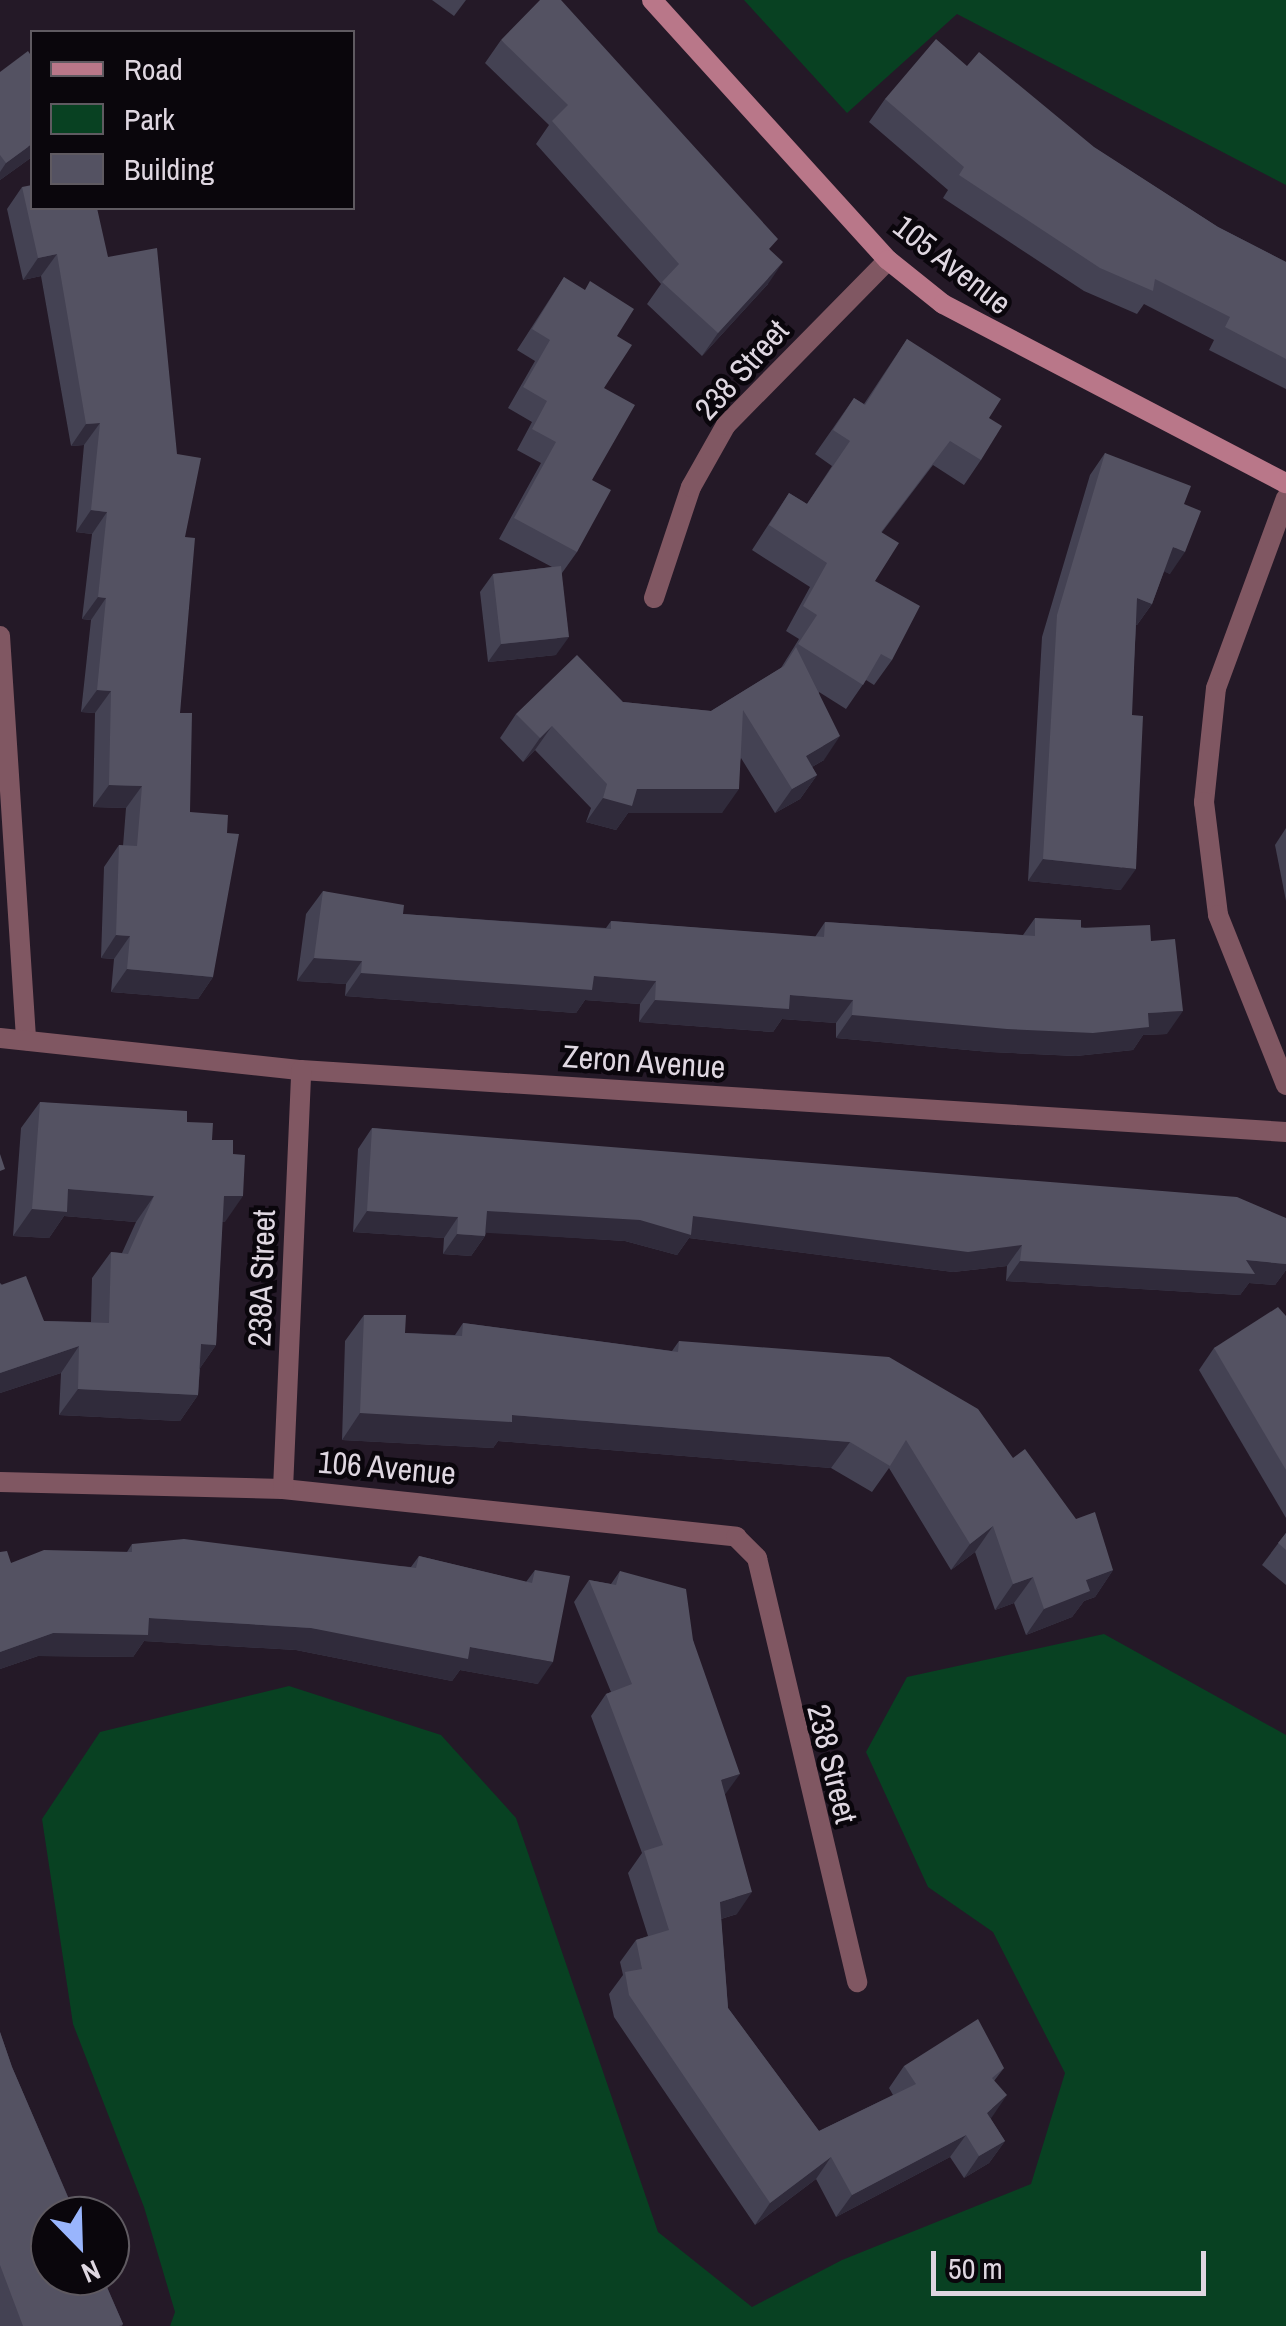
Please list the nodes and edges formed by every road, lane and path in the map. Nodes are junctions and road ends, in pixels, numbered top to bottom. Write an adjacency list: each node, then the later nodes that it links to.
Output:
1 (652, 0): 2 (street, 105 Avenue)
2 (888, 260): 3 (street, 105 Avenue); 5 (street, 238 Street)
3 (1286, 483)
4 (1286, 498): 10 (street)
5 (654, 598)
6 (0, 636): 8 (street)
7 (0, 1038): 8 (street, Zeron Avenue)
8 (26, 1040): 9 (street, Zeron Avenue)
9 (301, 1070): 11 (street, Zeron Avenue); 13 (street, 238A Street)
10 (1286, 1085)
11 (1286, 1132)
12 (0, 1482): 13 (street, 106 Avenue)
13 (282, 1489): 14 (street, 106 Avenue)
14 (757, 1558): 15 (street, 238 Street)
15 (856, 1982)

